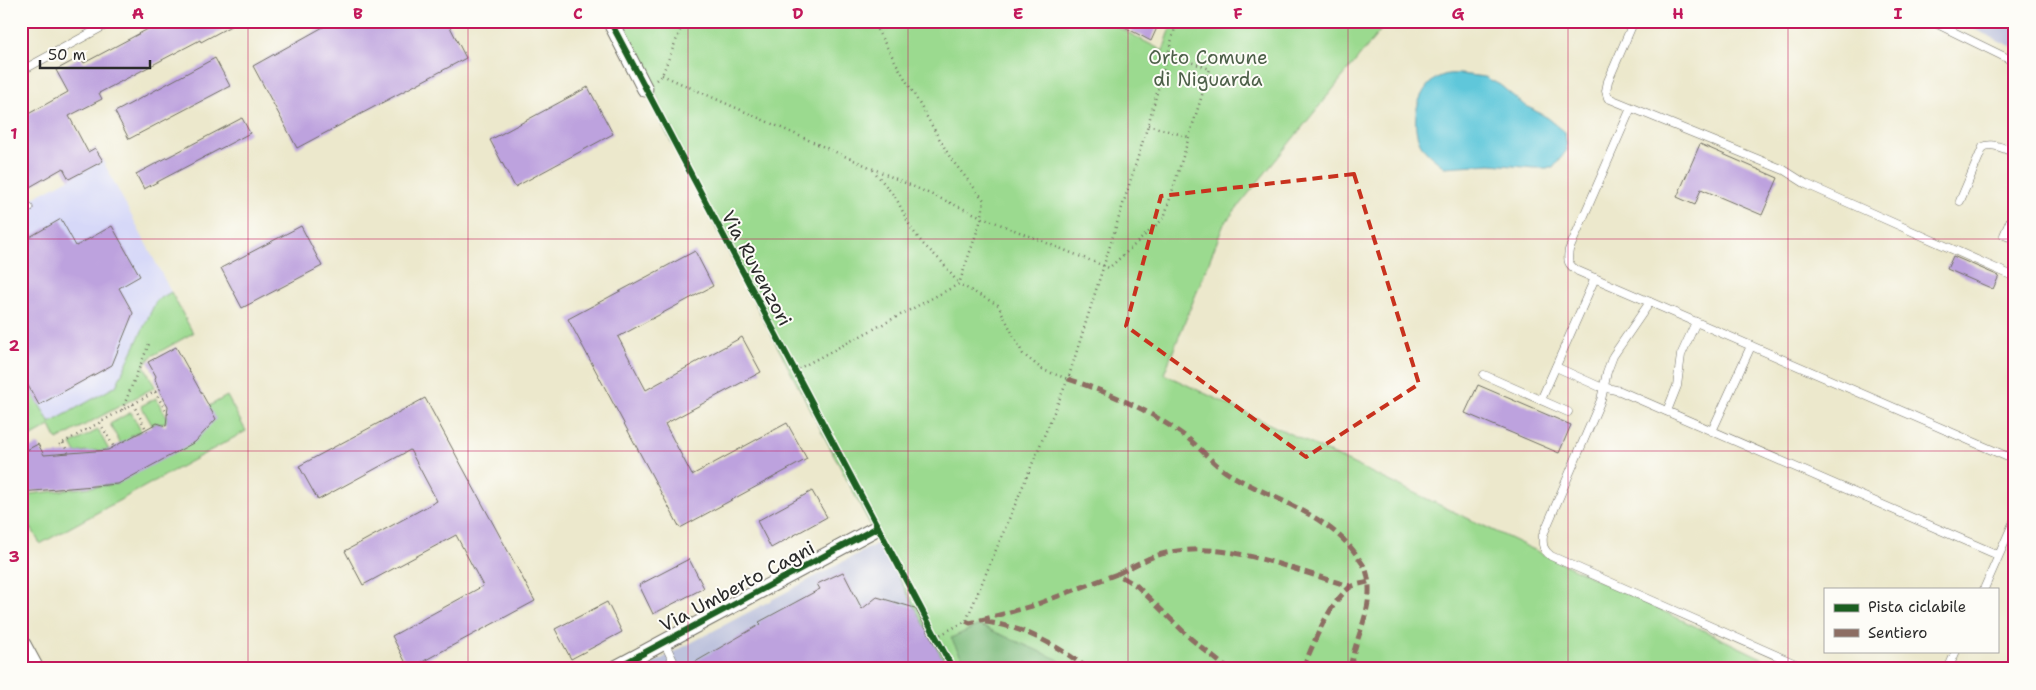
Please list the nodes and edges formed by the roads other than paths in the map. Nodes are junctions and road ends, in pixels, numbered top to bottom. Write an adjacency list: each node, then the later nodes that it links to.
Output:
1 (113, 21): 6 (lane)
2 (610, 21): 7 (street)
3 (1634, 21): 8 (lane)
4 (1931, 21): 5 (lane)
5 (2015, 62)
6 (21, 71)
7 (646, 88)
8 (1631, 108): 13 (lane); 14 (lane)
9 (2015, 153): 10 (lane)
10 (1960, 201)
11 (2015, 210): 12 (lane)
12 (2015, 239)
13 (2015, 277)
14 (1595, 278): 15 (lane); 18 (lane)
15 (1650, 302): 16 (lane); 20 (lane)
16 (1696, 322): 17 (lane); 22 (lane)
17 (1751, 346): 24 (lane); 25 (lane)
18 (1556, 367): 20 (lane); 21 (lane)
19 (1484, 375): 21 (lane)
20 (1605, 388): 22 (lane); 36 (lane)
21 (1541, 400): 23 (lane)
22 (1667, 411): 24 (lane)
23 (1568, 412)
24 (1712, 431): 28 (lane)
25 (2015, 460)
26 (2015, 519): 28 (lane)
27 (873, 530): 30 (street, Via Umberto Cagni)
28 (1998, 556): 29 (lane)
29 (1984, 588)
30 (664, 642): 34 (street, Via Umberto Cagni); 35 (lane)
31 (21, 645): 33 (street)
32 (1956, 652): 37 (lane)
33 (34, 669)
34 (614, 669)
35 (677, 669)
36 (1807, 669)
37 (1948, 669)

